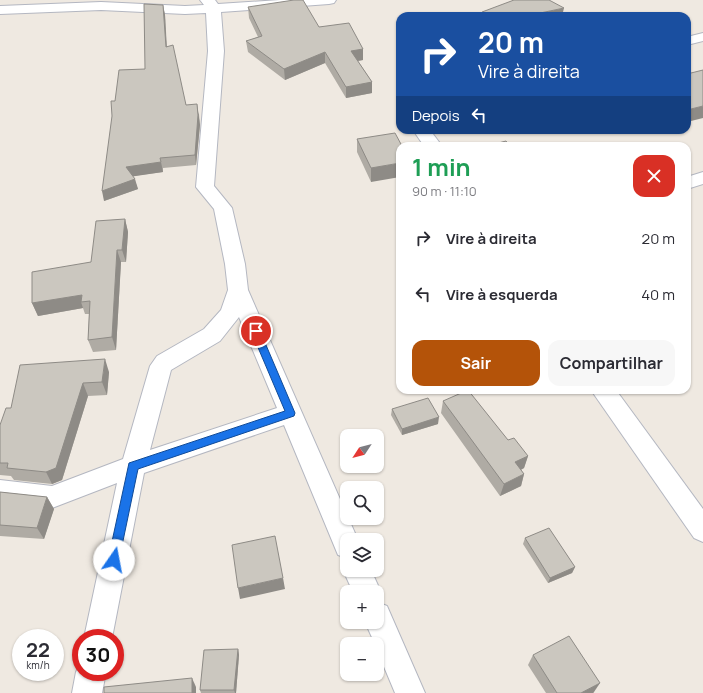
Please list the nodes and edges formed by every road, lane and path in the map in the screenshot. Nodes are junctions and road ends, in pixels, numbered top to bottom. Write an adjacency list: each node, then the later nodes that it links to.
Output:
1 (329, 0): 2 (street)
2 (210, 4): 3 (street); 8 (street)
3 (0, 10)
4 (703, 37): 5 (street)
5 (691, 40)
6 (703, 178): 7 (street)
7 (691, 182)
8 (238, 290): 10 (street); 11 (street)
9 (606, 394): 13 (street)
10 (291, 413): 11 (street); 14 (street)
11 (133, 466): 12 (street); 15 (street)
12 (0, 491)
13 (703, 530)
14 (342, 533)
15 (100, 629)
16 (383, 629): 19 (street)
17 (89, 681): 18 (street)
18 (87, 693)
19 (410, 693)

